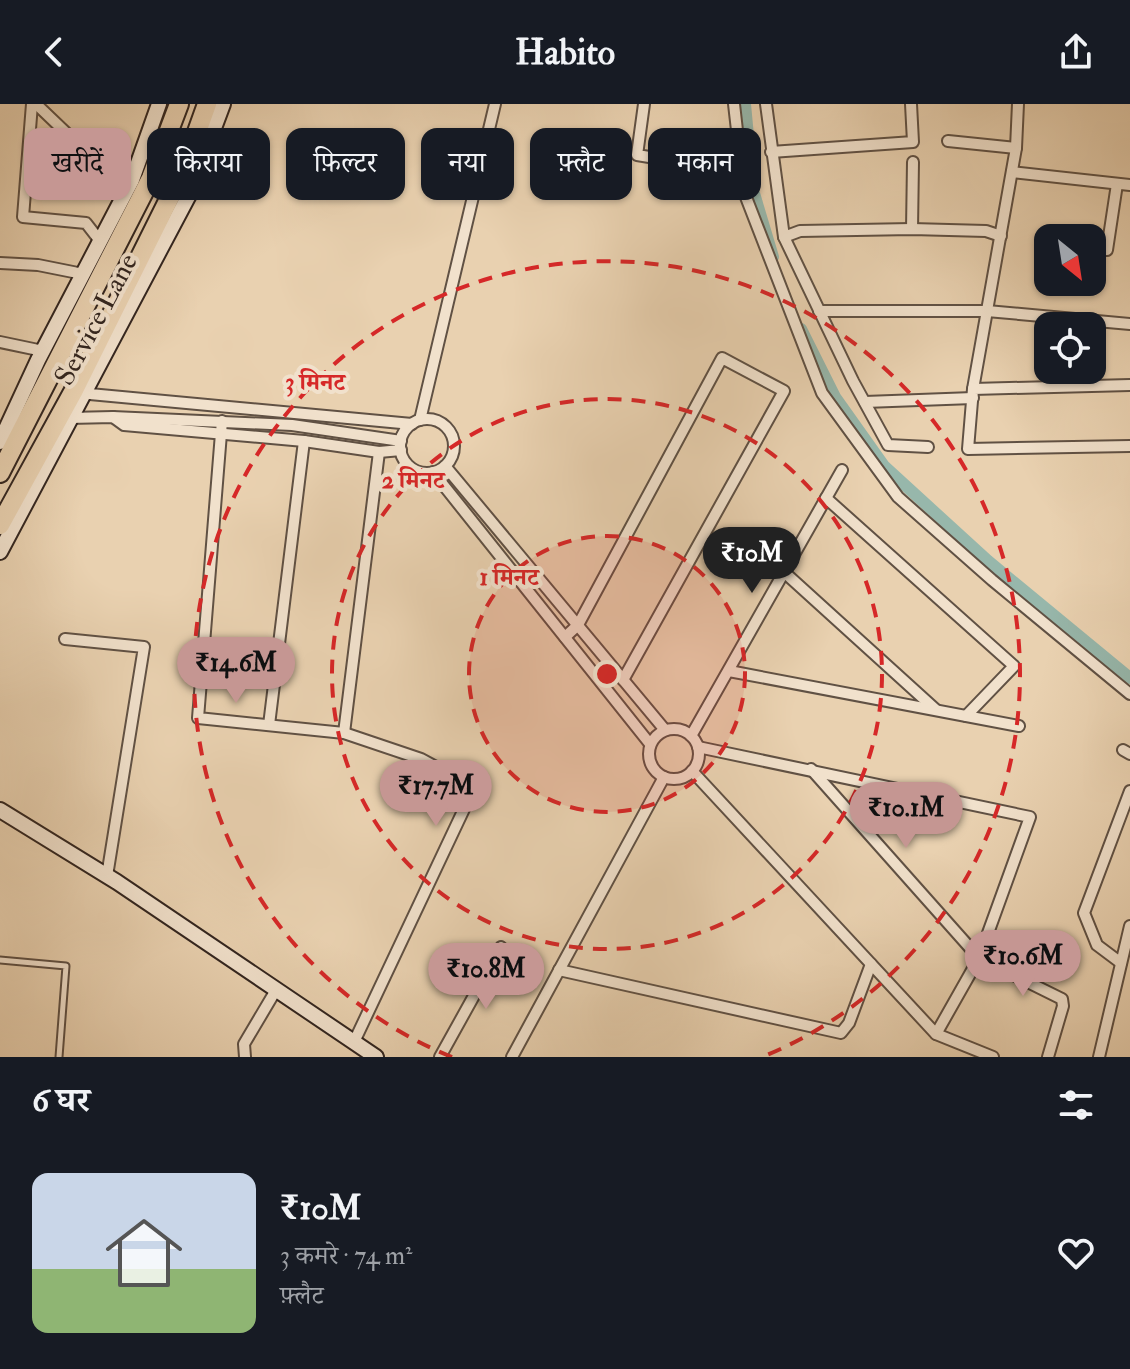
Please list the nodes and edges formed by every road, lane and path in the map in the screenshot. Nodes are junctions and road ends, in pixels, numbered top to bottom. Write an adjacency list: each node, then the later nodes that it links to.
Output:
1 (34, 104): 12 (street); 28 (street)
2 (159, 104): 20 (street, Service Lane)
3 (179, 104): 38 (highway)
4 (207, 104): 39 (highway)
5 (223, 104): 39 (street, Service Lane)
6 (495, 104): 48 (street)
7 (644, 104): 17 (street)
8 (766, 104): 16 (street)
9 (911, 104): 16 (street)
10 (1018, 104): 15 (street)
11 (731, 105): 13 (street)
12 (60, 128)
13 (734, 128)
14 (948, 141): 15 (street)
15 (1016, 148): 19 (street)
16 (771, 152): 27 (street)
17 (648, 157)
18 (913, 162): 25 (street)
19 (1012, 172): 21 (street); 26 (street)
20 (131, 177)
21 (1117, 184): 22 (street); 29 (street)
22 (1130, 185)
23 (121, 200): 28 (street, Service Lane)
24 (747, 200): 75 (street)
25 (912, 229): 26 (street); 27 (street)
26 (1001, 236): 33 (street)
27 (784, 237): 32 (street)
28 (100, 241): 31 (street, Service Lane)
29 (1107, 250)
30 (0, 263): 31 (street)
31 (83, 274): 36 (street, Service Lane)
32 (819, 311): 33 (street); 41 (street)
33 (987, 311): 34 (street); 40 (street)
34 (1130, 324)
35 (0, 342): 36 (street)
36 (43, 351): 38 (street, Service Lane)
37 (1130, 385): 40 (street)
38 (34, 388): 46 (street, Service Lane); 61 (highway)
39 (79, 393): 42 (street); 44 (highway)
40 (973, 394): 41 (street); 55 (street)
41 (865, 402): 56 (street)
42 (247, 407): 43 (street); 49 (street)
43 (294, 412): 48 (street); 50 (street)
44 (66, 417): 45 (street); 63 (highway); 66 (street, Service Lane)
45 (113, 417): 47 (street); 51 (street)
46 (5, 420): 53 (street, Service Lane)
47 (222, 421): 49 (street); 51 (street)
48 (416, 422): 54 (street); 58 (street)
49 (245, 423): 50 (street)
50 (292, 425): 54 (street)
51 (221, 433): 52 (street); 80 (street)
52 (304, 441): 57 (street); 80 (street)
53 (0, 442)
54 (401, 445): 57 (street); 60 (street)
55 (1130, 446)
56 (928, 447)
57 (379, 452): 83 (street)
58 (445, 466): 60 (street); 64 (street)
59 (842, 470): 62 (street)
60 (433, 472): 65 (street)
61 (0, 473)
62 (826, 498): 67 (street); 78 (street)
63 (0, 525)
64 (504, 538): 65 (street); 68 (street)
65 (493, 547): 69 (street)
66 (0, 552)
67 (784, 572): 73 (street); 77 (street)
68 (545, 586): 69 (street); 70 (street)
69 (532, 596): 71 (street)
70 (578, 625): 71 (street); 74 (street); 74 (street)
71 (565, 637): 79 (street)
72 (65, 639): 92 (street)
73 (729, 671): 77 (street); 84 (street)
74 (623, 680): 76 (street)
75 (1130, 694)
76 (644, 705): 79 (street); 82 (street)
77 (936, 710): 78 (street)
78 (966, 716): 81 (street)
79 (629, 718): 85 (street)
80 (269, 725): 83 (street)
81 (1019, 726)
82 (665, 730): 84 (street); 85 (street)
83 (344, 733): 102 (street)
84 (691, 736): 86 (street)
85 (650, 744): 89 (street)
86 (698, 747): 87 (street); 88 (street)
87 (811, 769): 95 (street); 95 (street)
88 (692, 771): 89 (street); 98 (street)
89 (664, 777): 99 (street)
90 (1130, 791): 97 (street)
91 (0, 810): 92 (street)
92 (107, 876): 100 (street)
93 (1130, 926): 97 (street)
94 (501, 947): 107 (street)
95 (979, 958): 101 (street); 110 (street)
96 (0, 960): 104 (lane)
97 (1121, 963): 111 (street)
98 (871, 964): 99 (street); 101 (street)
99 (559, 970): 108 (street)
100 (276, 990): 102 (street); 105 (street)
101 (936, 1034): 103 (street)
102 (354, 1042): 106 (street)
103 (964, 1051): 109 (street)
104 (59, 1057)
105 (245, 1057)
106 (376, 1057)
107 (440, 1057)
108 (512, 1057)
109 (993, 1057)
110 (1048, 1057)
111 (1099, 1057)

